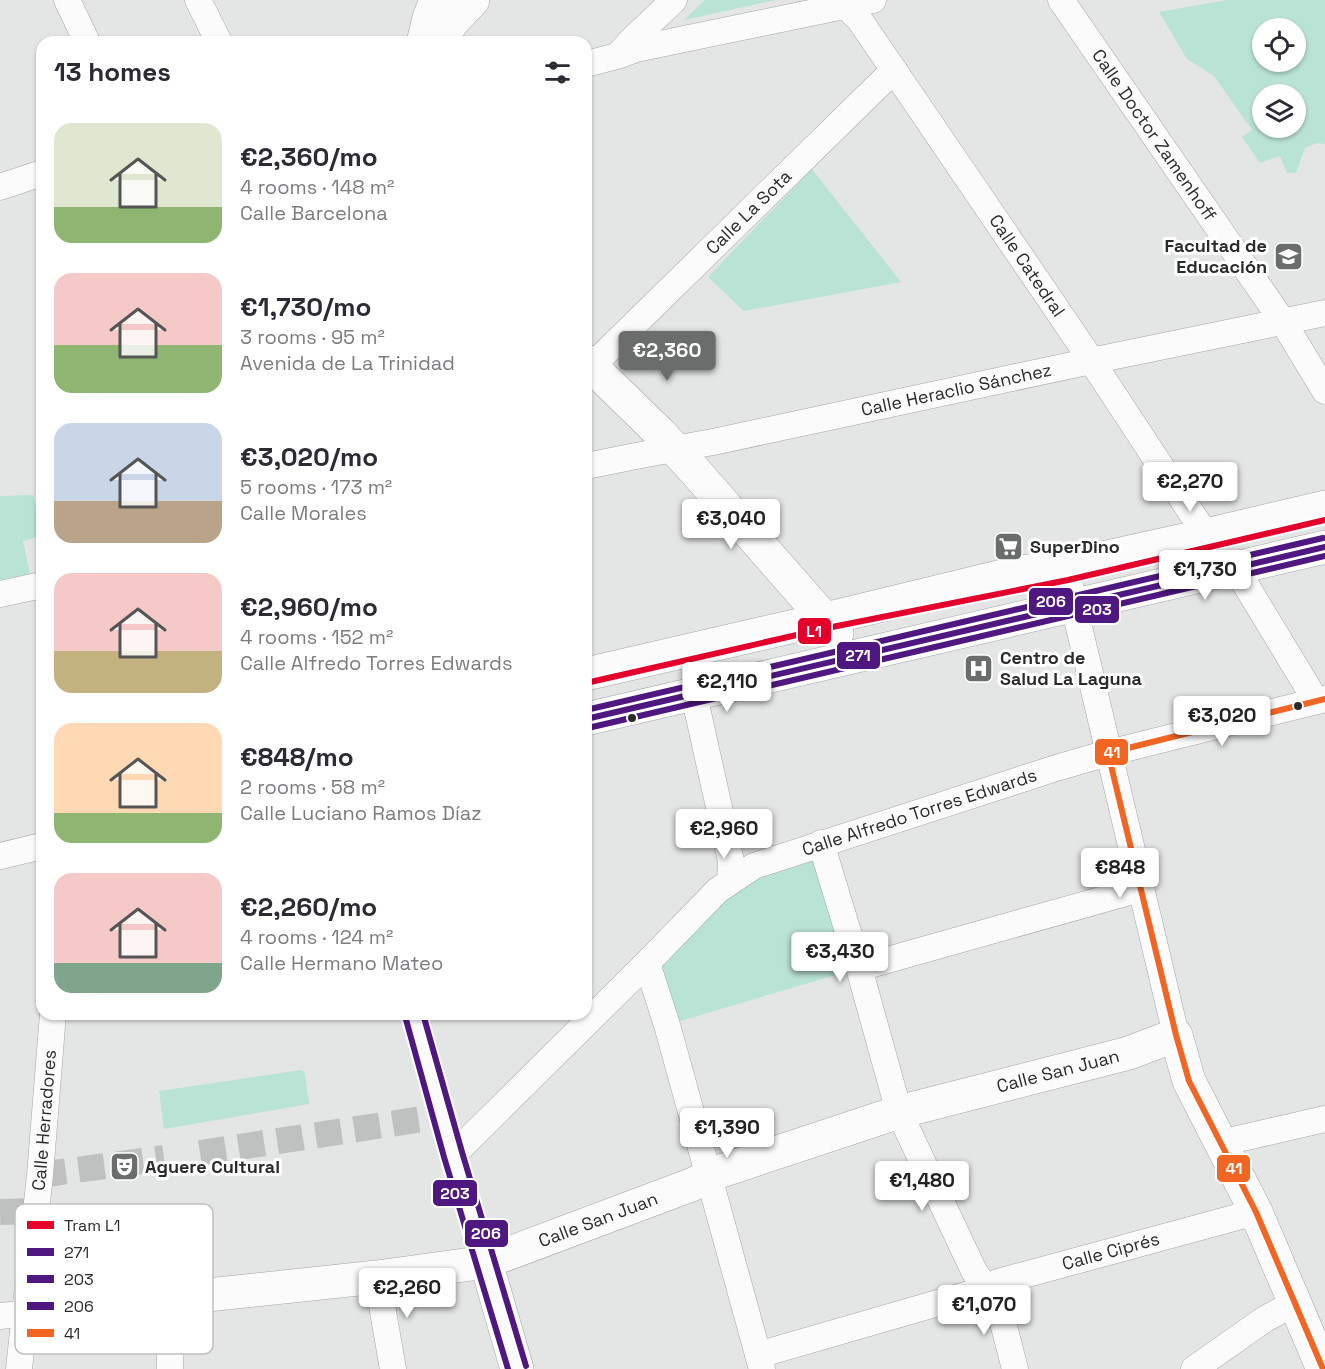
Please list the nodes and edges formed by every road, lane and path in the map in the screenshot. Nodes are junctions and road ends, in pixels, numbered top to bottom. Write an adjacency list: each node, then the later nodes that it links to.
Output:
1 (67, 0): 9 (street)
2 (198, 0): 10 (street)
3 (436, 0): 11 (street)
4 (473, 0): 12 (street)
5 (674, 0): 13 (street)
6 (873, 0): 8 (street)
7 (1061, 0): 19 (street, Calle Doctor Zamenhoff)
8 (842, 3): 13 (street); 15 (street, Calle Catedral)
9 (84, 36)
10 (216, 36)
11 (429, 36)
12 (435, 36)
13 (617, 56): 14 (street)
14 (592, 62)
15 (894, 70): 20 (street, Calle La Sota); 21 (street, Calle Catedral)
16 (36, 175): 17 (street)
17 (0, 187)
18 (1325, 313): 19 (street, Calle Heraclio Sánchez)
19 (1283, 322): 21 (street, Calle Heraclio Sánchez); 22 (street, Calle Doctor Zamenhoff)
20 (592, 352): 23 (street)
21 (1091, 361): 23 (street, Calle Heraclio Sánchez); 26 (street, Calle Catedral)
22 (1325, 391)
23 (674, 448): 24 (street, Calle Heraclio Sánchez); 33 (street)
24 (592, 465)
25 (1325, 507): 26 (street)
26 (1206, 535): 28 (street)
27 (1325, 547): 29 (street)
28 (1066, 566): 32 (street); 33 (street)
29 (1235, 567): 32 (street); 37 (street)
30 (36, 586): 31 (street)
31 (0, 594)
32 (1074, 606): 34 (street); 39 (street)
33 (825, 619): 34 (street); 35 (street)
34 (857, 656): 36 (street)
35 (592, 673)
36 (694, 695): 38 (street); 43 (street)
37 (1321, 700): 39 (street, Calle Alfredo Torres Edwards)
38 (592, 718)
39 (1108, 753): 40 (street, Calle Alfredo Torres Edwards); 44 (street)
40 (821, 843): 43 (street, Calle Alfredo Torres Edwards); 46 (street)
41 (36, 847): 42 (street)
42 (0, 856)
43 (730, 882): 45 (street, Calle Alfredo Torres Edwards)
44 (1140, 889): 46 (street); 51 (street)
45 (647, 963): 47 (street, Calle Alfredo Torres Edwards); 56 (street)
46 (859, 968): 52 (street)
47 (592, 1017)
48 (52, 1020): 57 (street, Calle Herradores)
49 (416, 1020): 55 (street)
50 (589, 1020): 55 (street, Calle Alfredo Torres Edwards)
51 (1176, 1035): 52 (street, Calle San Juan); 54 (street)
52 (899, 1112): 56 (street, Calle San Juan); 61 (street)
53 (1325, 1119): 54 (street)
54 (1220, 1143): 58 (street)
55 (453, 1155): 59 (street)
56 (709, 1176): 59 (street, Calle San Juan); 67 (street)
57 (36, 1204)
58 (1256, 1212): 61 (street, Calle Ciprés); 63 (street)
59 (486, 1262): 60 (street, Calle San Juan); 70 (street)
60 (377, 1277): 62 (street, Calle San Juan); 69 (street)
61 (986, 1288): 67 (street, Calle Ciprés); 71 (street)
62 (213, 1294)
63 (1295, 1304): 72 (street); 73 (street)
64 (12, 1314): 65 (street, Calle Herradores)
65 (15, 1338)
66 (17, 1354): 68 (street, Calle Herradores)
67 (760, 1362)
68 (19, 1369)
69 (393, 1369)
70 (517, 1369)
71 (1015, 1369)
72 (1194, 1369)
73 (1323, 1369)

